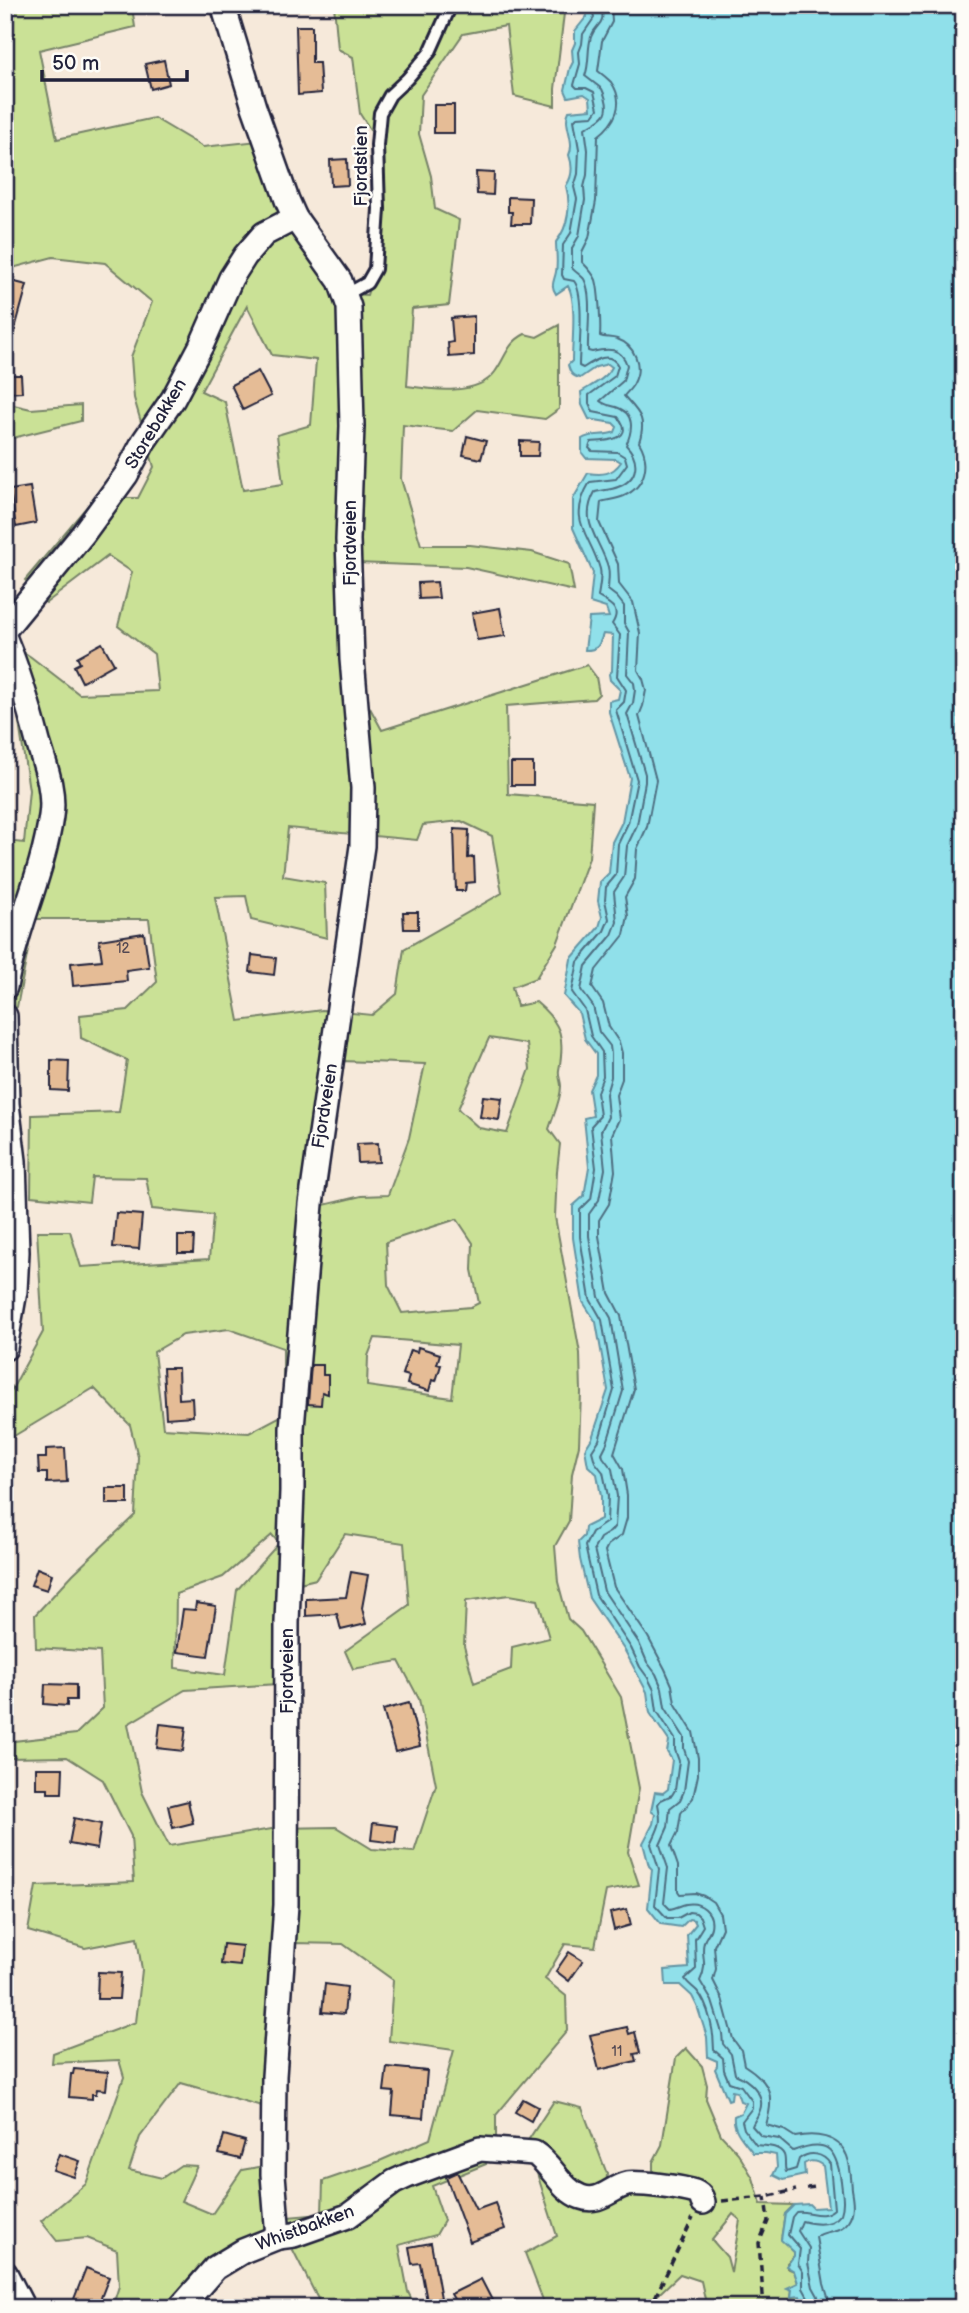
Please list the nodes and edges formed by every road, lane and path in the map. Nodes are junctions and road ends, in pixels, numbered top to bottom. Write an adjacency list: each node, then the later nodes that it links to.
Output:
1 (223, 5): 3 (street, Fjordveien)
2 (451, 5): 4 (lane, Fjordstien)
3 (295, 218): 4 (street, Fjordveien); 5 (street, Storebakken)
4 (346, 294): 15 (street, Fjordveien)
5 (5, 629)
6 (5, 639): 7 (street)
7 (5, 988)
8 (5, 1016): 9 (street)
9 (5, 1348)
10 (818, 2187): 11 (path)
11 (807, 2188)
12 (796, 2190): 13 (path)
13 (765, 2197): 14 (path); 20 (path)
14 (702, 2202): 15 (street, Whistbakken); 19 (path)
15 (278, 2237): 18 (street, Whistbakken)
16 (5, 2273): 17 (street)
17 (23, 2308)
18 (180, 2308)
19 (650, 2308)
20 (764, 2308)

